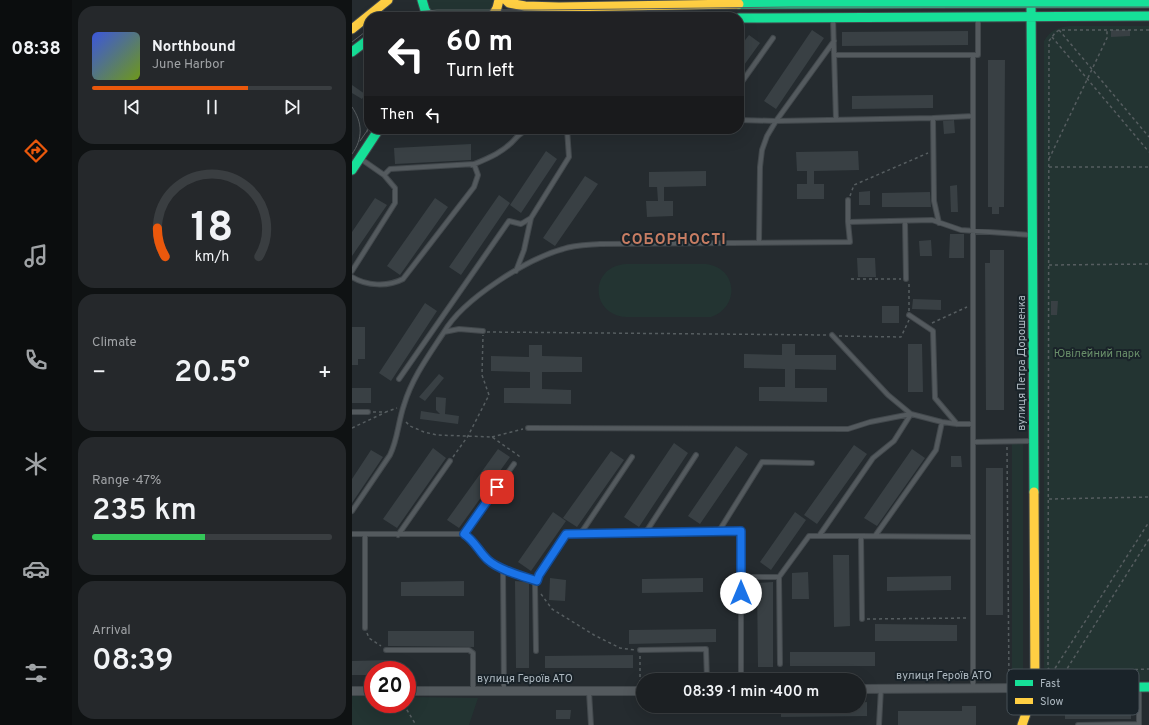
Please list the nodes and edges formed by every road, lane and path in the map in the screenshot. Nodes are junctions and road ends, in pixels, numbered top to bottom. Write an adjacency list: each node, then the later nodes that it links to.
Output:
1 (388, 0): 9 (main road)
2 (422, 0): 10 (main road)
3 (499, 0): 11 (main road)
4 (506, 0): 7 (main road)
5 (970, 2): 6 (main road); 7 (main road)
6 (1032, 2): 8 (main road); 14 (main road, вулиця Петра Дорошенка)
7 (558, 3)
8 (1149, 3)
9 (373, 12)
10 (426, 12)
11 (495, 12)
12 (1149, 16): 14 (main road)
13 (978, 17): 14 (main road); 16 (main road); 28 (lane)
14 (1032, 17): 56 (main road, вулиця Петра Дорошенка)
15 (744, 18): 16 (main road)
16 (833, 18): 24 (lane)
17 (364, 19): 18 (main road)
18 (352, 29)
19 (1059, 30): 20 (path); 22 (path); 29 (path)
20 (1107, 30): 21 (path); 29 (path)
21 (1149, 30)
22 (1052, 37): 31 (path); 44 (path)
23 (773, 38): 30 (lane)
24 (834, 41): 27 (lane); 36 (lane)
25 (364, 43): 26 (main road)
26 (352, 52)
27 (834, 55): 28 (lane); 35 (lane)
28 (973, 55): 32 (lane)
29 (1092, 70): 31 (path); 40 (path)
30 (744, 79)
31 (1088, 79): 42 (path); 44 (path)
32 (973, 116): 33 (lane); 55 (lane)
33 (933, 118): 35 (lane); 41 (lane)
34 (744, 120): 36 (lane)
35 (836, 120): 36 (lane)
36 (776, 121): 57 (lane)
37 (376, 134): 43 (main road)
38 (521, 134): 45 (lane)
39 (567, 134): 51 (lane)
40 (1149, 137)
41 (933, 150): 50 (path); 54 (lane)
42 (1149, 152)
43 (360, 158): 48 (main road); 49 (lane)
44 (1049, 160): 46 (path)
45 (472, 165): 49 (lane); 62 (lane)
46 (1049, 167): 47 (path); 59 (path)
47 (1149, 167)
48 (352, 170)
49 (384, 175): 60 (lane)
50 (848, 200): 53 (lane)
51 (531, 218): 61 (lane); 71 (lane)
52 (905, 220): 53 (lane); 54 (lane); 64 (lane)
53 (848, 222): 57 (lane)
54 (939, 223): 55 (lane)
55 (973, 230): 56 (lane); 65 (lane)
56 (1033, 235): 85 (main road, вулиця Петра Дорошенка)
57 (759, 242): 61 (lane)
58 (1149, 264): 59 (path)
59 (1048, 265): 94 (path)
60 (352, 271)
61 (516, 271): 68 (lane)
62 (352, 277)
63 (851, 279): 64 (path)
64 (906, 279): 66 (path)
65 (973, 304): 67 (path); 80 (lane)
66 (909, 315): 67 (lane)
67 (925, 326): 70 (path); 79 (lane)
68 (444, 332): 69 (lane); 72 (lane)
69 (483, 332): 70 (path); 83 (path)
70 (832, 335): 76 (lane)
71 (399, 379)
72 (404, 405): 75 (path); 77 (lane)
73 (352, 412): 74 (lane)
74 (368, 412): 75 (path)
75 (386, 412): 81 (path)
76 (911, 414): 78 (lane); 82 (lane); 104 (lane)
77 (401, 418): 83 (path); 95 (lane)
78 (942, 422): 79 (lane); 106 (lane)
79 (957, 424): 80 (lane)
80 (973, 424): 86 (lane)
81 (352, 428)
82 (528, 428): 84 (path)
83 (468, 436): 84 (path); 90 (path)
84 (492, 437): 92 (path)
85 (1034, 441): 87 (lane); 121 (main road, вулиця Петра Дорошенка)
86 (973, 442): 87 (lane); 107 (lane)
87 (1007, 442): 120 (path)
88 (696, 455): 98 (lane)
89 (632, 457): 99 (lane)
90 (450, 462): 103 (lane)
91 (812, 463): 97 (lane)
92 (514, 464): 102 (lane)
93 (1149, 497): 94 (path)
94 (1048, 499): 122 (path)
95 (352, 511)
96 (1149, 522): 123 (path)
97 (719, 531): 98 (lane); 111 (lane)
98 (646, 532): 99 (lane)
99 (581, 533): 112 (lane)
100 (352, 534): 101 (lane)
101 (365, 534): 103 (lane); 115 (lane)
102 (464, 534): 103 (lane); 109 (lane)
103 (398, 535)
104 (819, 536): 105 (lane); 110 (lane)
105 (861, 536): 106 (lane); 114 (lane)
106 (875, 536): 107 (lane)
107 (973, 537): 113 (lane)
108 (1149, 539): 124 (path)
109 (503, 568): 112 (lane); 140 (lane)
110 (779, 576): 111 (lane); 119 (lane)
111 (741, 577): 129 (lane)
112 (537, 581): 117 (path); 118 (lane)
113 (973, 618): 114 (path); 135 (lane)
114 (862, 619)
115 (365, 628): 116 (path)
116 (386, 650): 139 (lane)
117 (640, 650): 127 (path); 128 (lane)
118 (536, 651)
119 (780, 664)
120 (1009, 669)
121 (1035, 669)
122 (1049, 669)
123 (1055, 669)
124 (1067, 669)
125 (1139, 669): 126 (path)
126 (1149, 669)
127 (641, 673)
128 (707, 673)
129 (741, 673)
130 (1139, 687): 131 (main road, вулиця Героїв АТО); 150 (lane)
131 (1149, 687)
132 (881, 688): 134 (street, вулиця Героїв АТО); 135 (street, вулиця Героїв АТО); 147 (lane)
133 (1007, 688): 135 (street, вулиця Героїв АТО)
134 (866, 689)
135 (973, 689)
136 (352, 691): 137 (street)
137 (364, 691)
138 (416, 691): 139 (street, вулиця Героїв АТО)
139 (473, 691): 140 (street, вулиця Героїв АТО)
140 (504, 691): 142 (street, вулиця Героїв АТО)
141 (636, 691): 142 (street, вулиця Героїв АТО)
142 (589, 692): 146 (lane)
143 (409, 713): 145 (path)
144 (1026, 715): 148 (main road, вулиця Петра Дорошенка)
145 (416, 725)
146 (591, 725)
147 (879, 725)
148 (1022, 725)
149 (1078, 725): 150 (lane)
150 (1139, 725)

